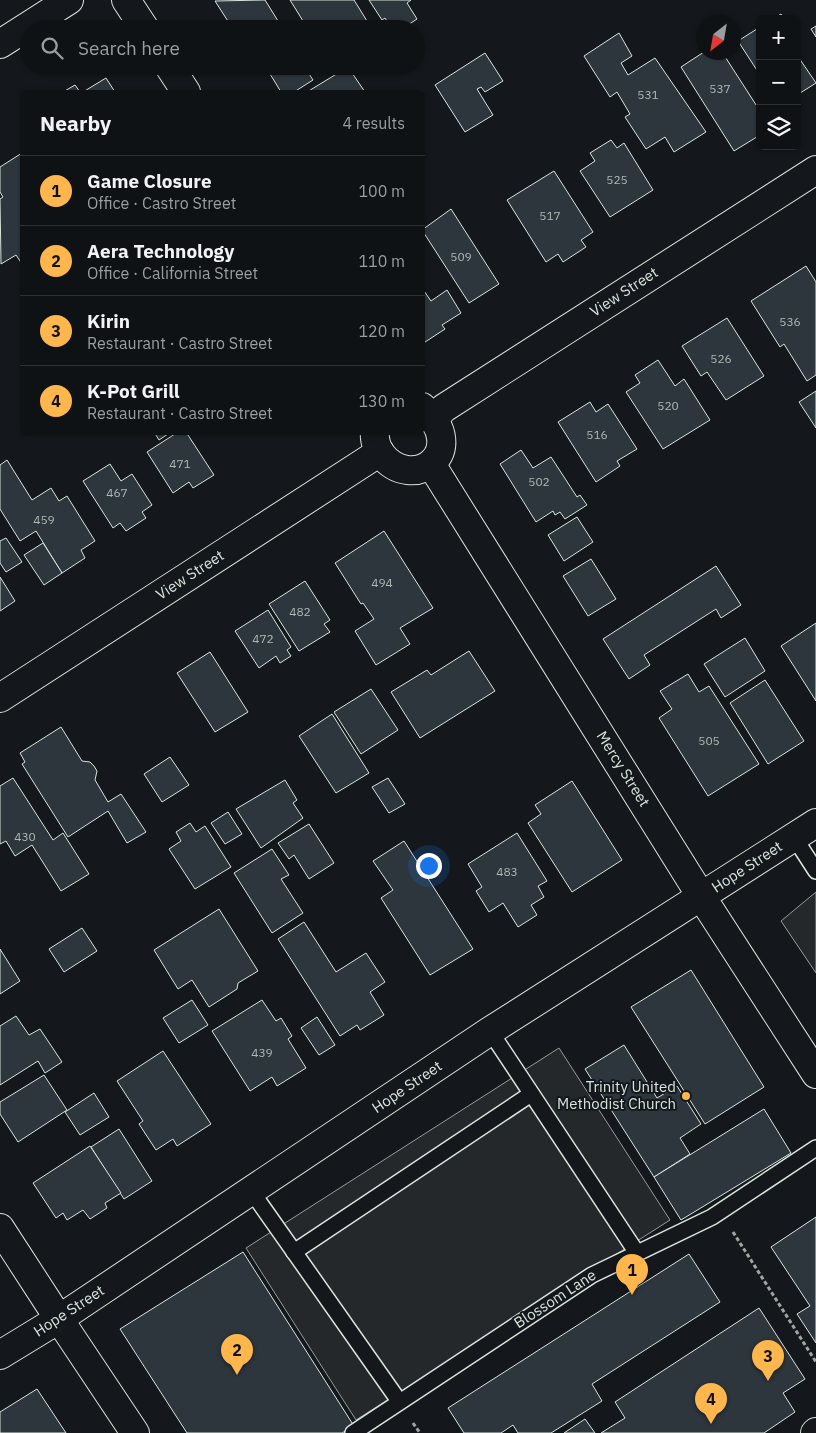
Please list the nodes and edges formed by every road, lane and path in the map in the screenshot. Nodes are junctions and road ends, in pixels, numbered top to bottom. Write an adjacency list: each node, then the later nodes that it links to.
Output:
1 (126, 0): 4 (street)
2 (66, 1): 3 (street)
3 (37, 20)
4 (139, 20)
5 (20, 31): 6 (street)
6 (0, 44)
7 (175, 75): 8 (street)
8 (185, 90)
9 (816, 170): 10 (street, View Street)
10 (428, 413): 12 (street)
11 (378, 442): 12 (street); 13 (street, View Street)
12 (431, 464): 16 (street, Mercy Street)
13 (0, 698)
14 (805, 830): 15 (lane); 16 (street, Hope Street)
15 (816, 872)
16 (701, 896): 17 (street, Hope Street); 18 (street, Mercy Street)
17 (490, 1031): 19 (lane); 21 (street, Hope Street)
18 (816, 1074)
19 (531, 1094): 24 (lane); 25 (lane)
20 (816, 1148): 22 (lane, Blossom Lane)
21 (252, 1192): 24 (lane); 26 (street, Hope Street)
22 (720, 1212): 25 (lane, Blossom Lane); 28 (path)
23 (0, 1228): 26 (street)
24 (294, 1252): 29 (lane)
25 (637, 1253): 29 (lane, Blossom Lane)
26 (59, 1319): 27 (street, Hope Street); 30 (street)
27 (0, 1356)
28 (816, 1362)
29 (399, 1401): 31 (lane, Blossom Lane)
30 (135, 1433)
31 (353, 1433)

